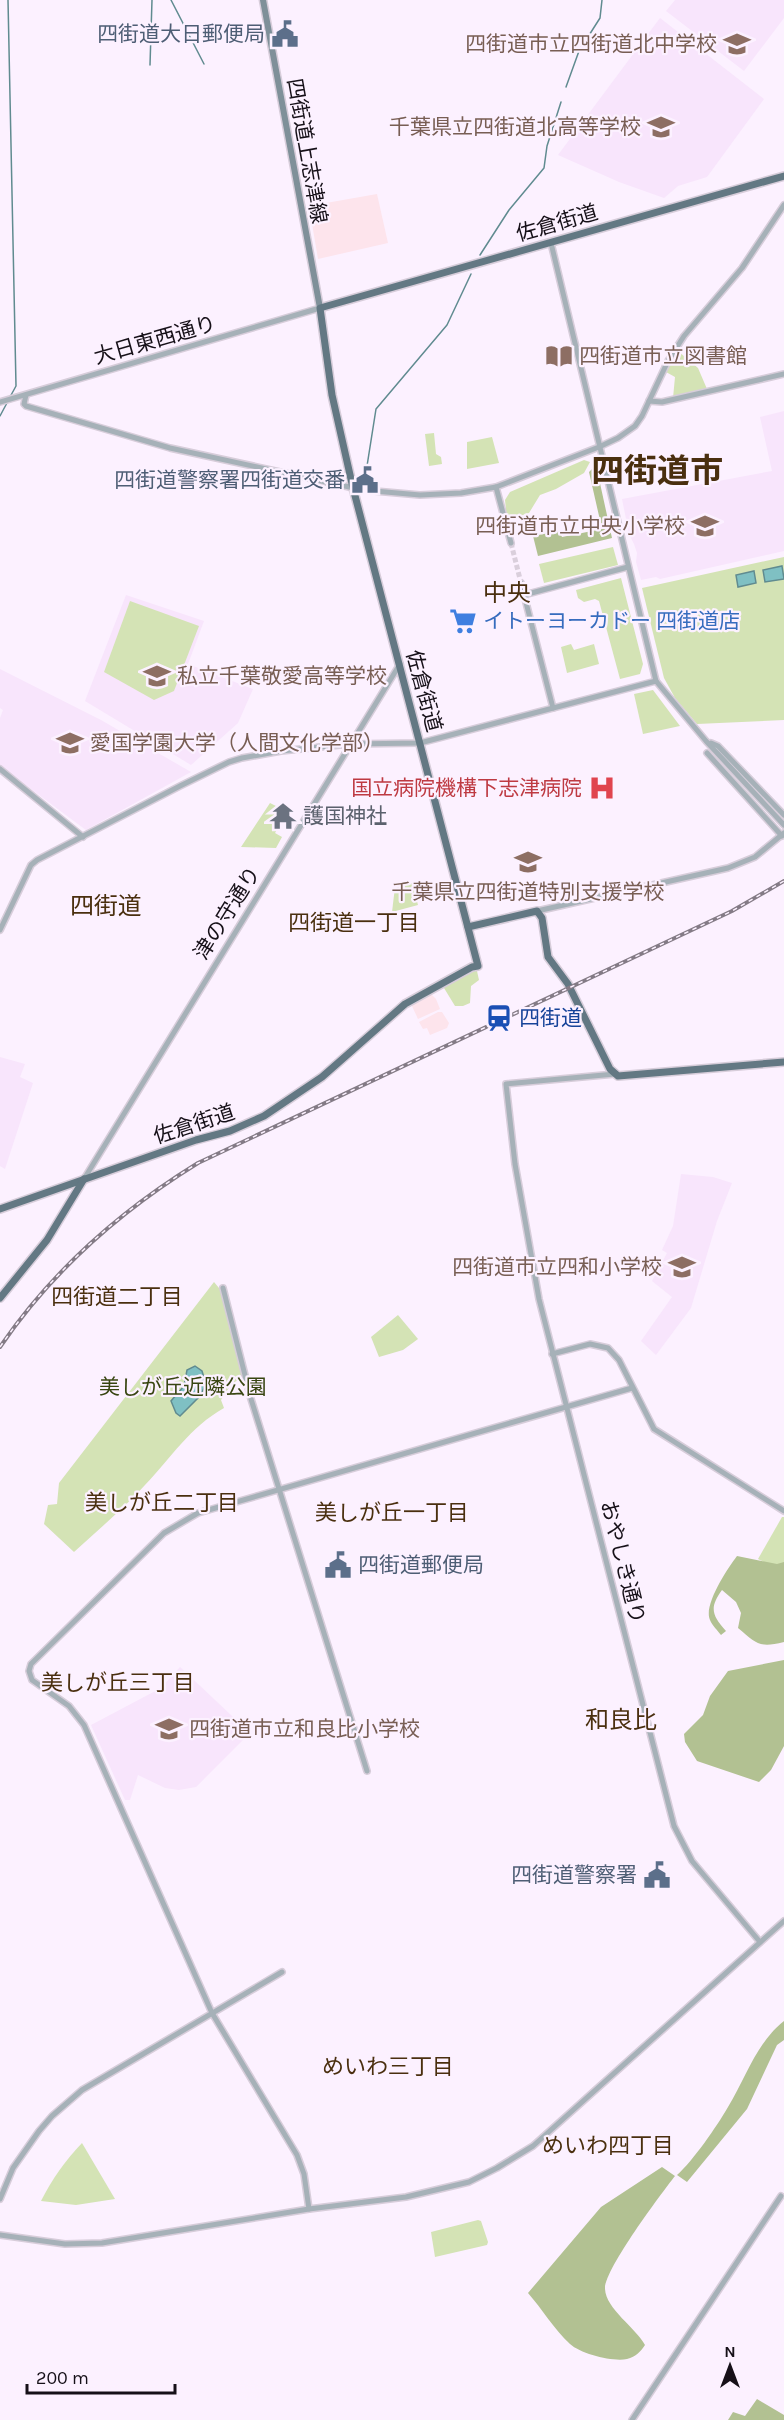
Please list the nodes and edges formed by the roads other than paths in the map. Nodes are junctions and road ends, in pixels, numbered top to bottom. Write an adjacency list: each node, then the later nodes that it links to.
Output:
1 (263, 0): 5 (main road, 四街道上志津線)
2 (784, 176): 4 (main road, 佐倉街道)
3 (784, 205): 8 (street)
4 (551, 243): 5 (main road, 佐倉街道); 10 (street)
5 (320, 308): 7 (street, 大日東西通り); 12 (main road, 佐倉街道)
6 (784, 375): 8 (street)
7 (26, 395): 9 (street, 大日東西通り); 12 (street)
8 (650, 401): 10 (street)
9 (0, 402)
10 (599, 447): 11 (street); 14 (street)
11 (496, 487): 12 (street); 13 (street)
12 (353, 488): 17 (main road, 佐倉街道)
13 (511, 543)
14 (628, 567): 16 (street); 18 (street)
15 (521, 583): 16 (street)
16 (524, 595): 19 (street)
17 (400, 664): 21 (main road, 佐倉街道); 22 (street, 津の守通り)
18 (656, 681): 19 (street); 20 (street)
19 (553, 708): 21 (street)
20 (706, 741): 25 (street); 26 (street)
21 (420, 742): 22 (street); 30 (main road, 佐倉街道)
22 (350, 744): 28 (street); 34 (street, 津の守通り)
23 (707, 753): 27 (street)
24 (0, 769): 28 (street)
25 (784, 815)
26 (784, 825)
27 (783, 835): 29 (street)
28 (84, 837): 31 (street)
29 (537, 911): 30 (main road); 33 (main road)
30 (468, 927): 34 (main road, 佐倉街道)
31 (0, 930)
32 (784, 1062): 33 (main road)
33 (615, 1074): 38 (street, おやしき通り)
34 (84, 1179): 35 (main road); 37 (main road)
35 (0, 1209)
36 (224, 1288): 41 (street)
37 (0, 1298)
38 (552, 1354): 39 (street); 40 (street, おやしき通り)
39 (632, 1388): 40 (street); 42 (street)
40 (566, 1407): 41 (street); 45 (street, おやしき通り)
41 (279, 1489): 43 (street); 47 (street)
42 (784, 1511)
43 (367, 1771)
44 (784, 1921): 45 (street)
45 (760, 1942): 50 (street)
46 (282, 1972): 47 (street)
47 (212, 2013): 49 (street); 50 (street)
48 (781, 2196): 52 (street)
49 (0, 2199)
50 (309, 2209): 51 (street)
51 (0, 2235)
52 (632, 2420)

